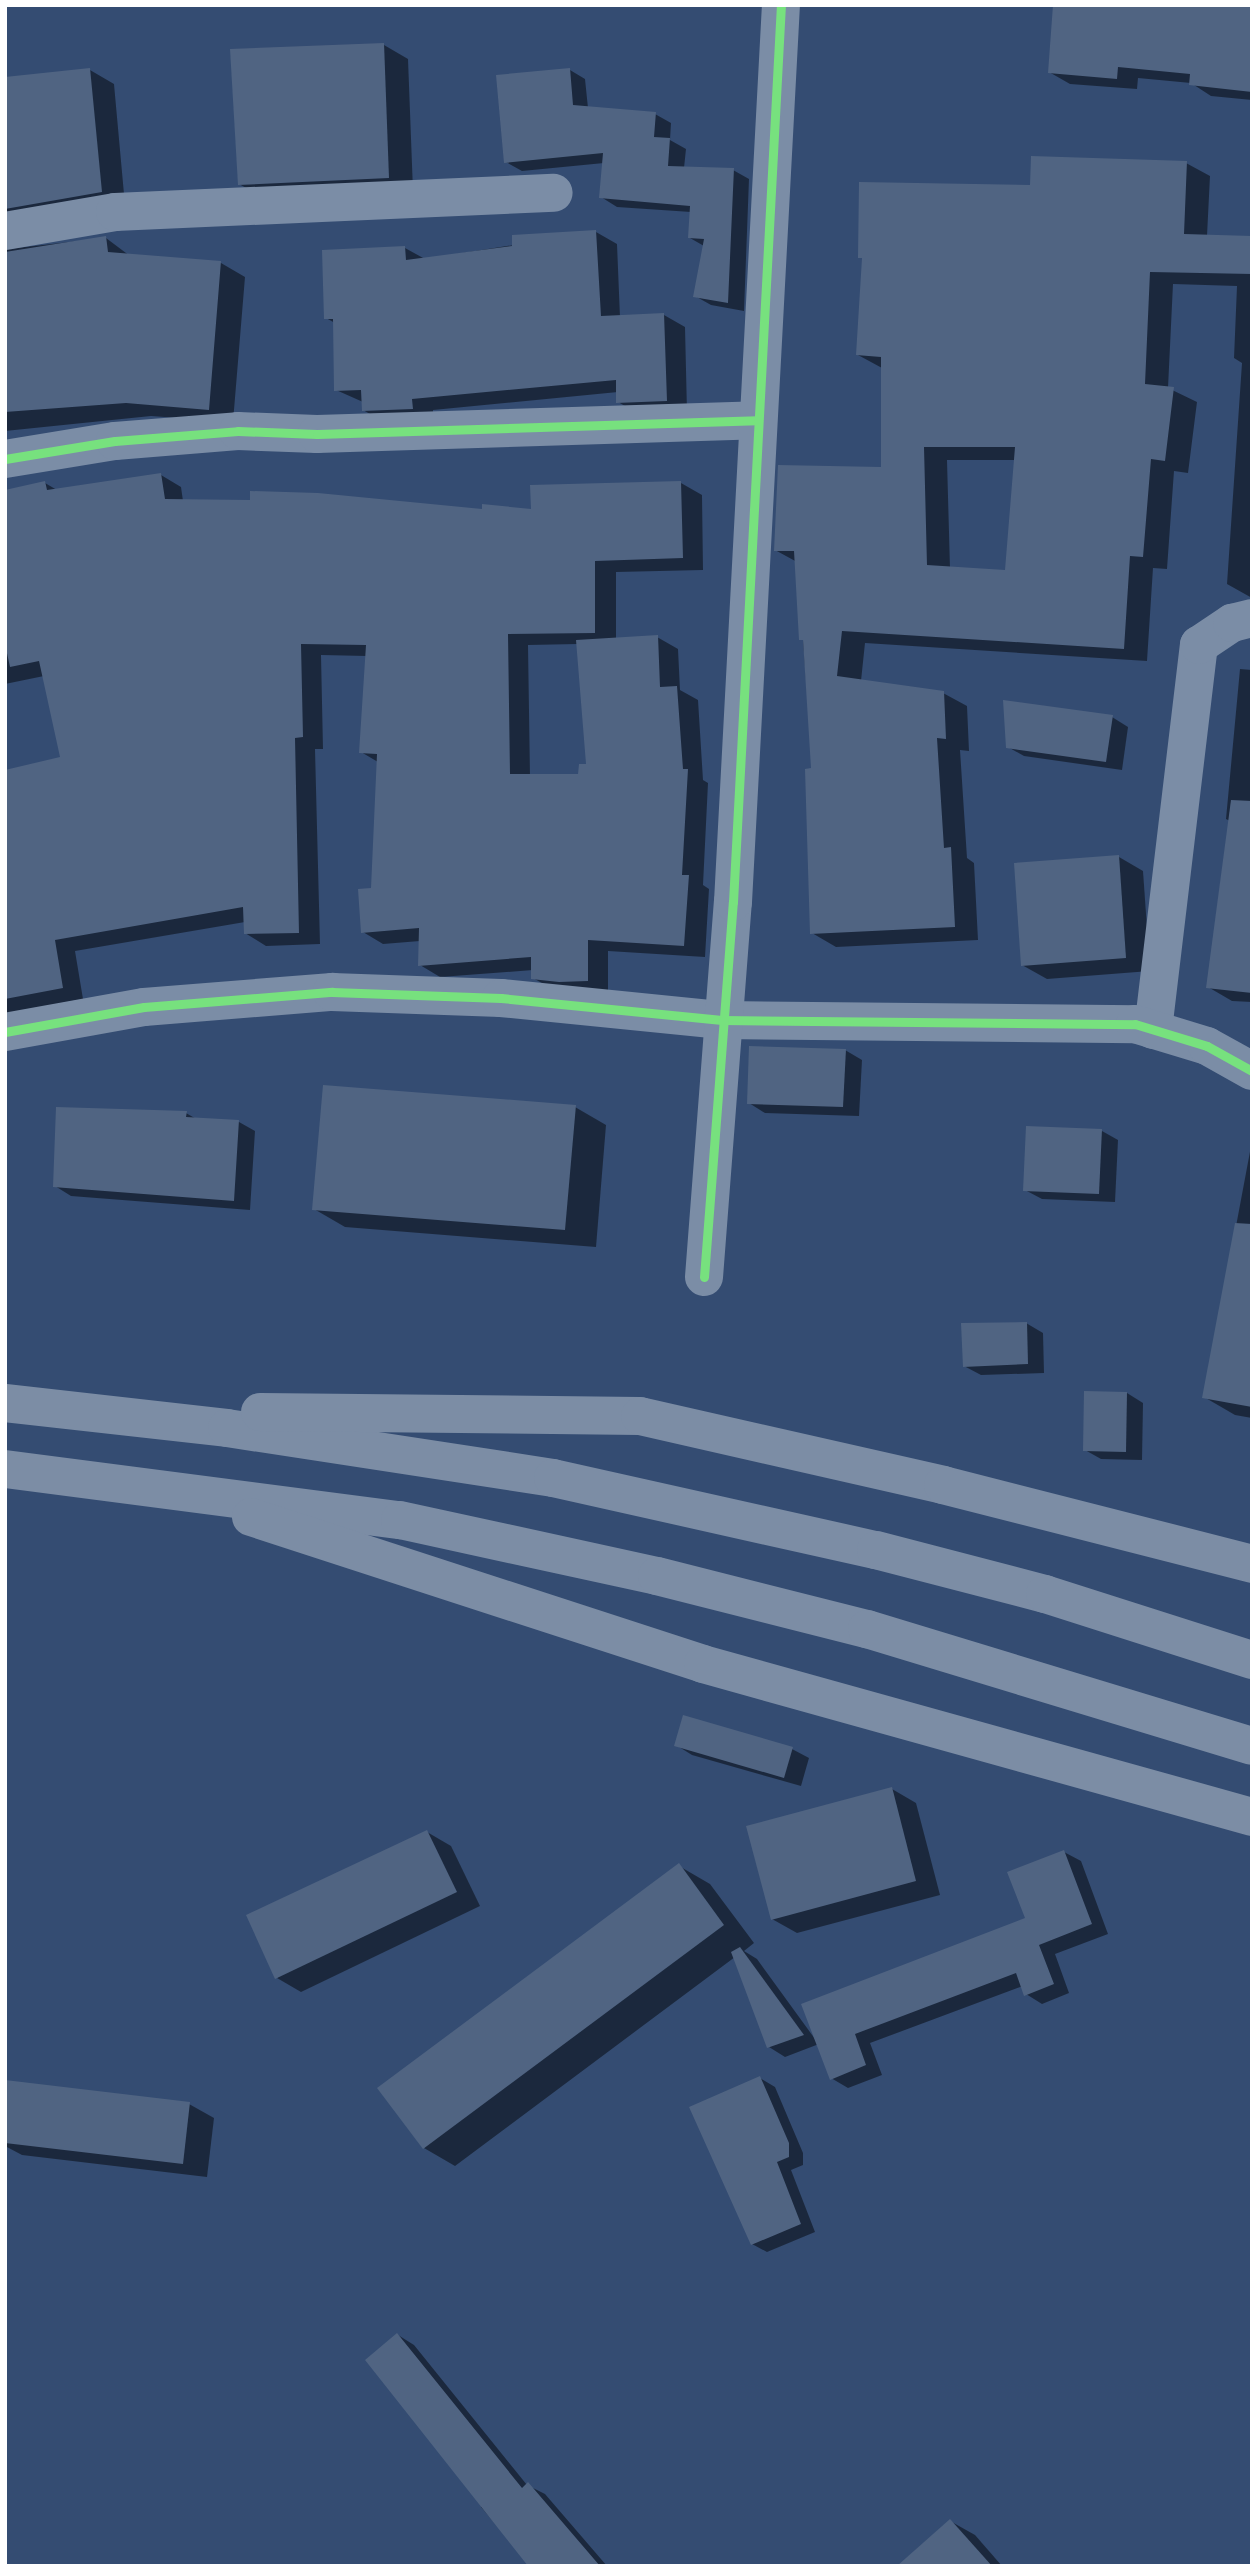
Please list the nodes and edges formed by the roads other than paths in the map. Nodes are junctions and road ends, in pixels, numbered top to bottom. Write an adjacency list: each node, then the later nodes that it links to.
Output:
1 (781, 5): 4 (street)
2 (554, 193): 3 (street)
3 (5, 231)
4 (757, 420): 5 (street); 7 (street)
5 (5, 458)
6 (1252, 618): 8 (street)
7 (722, 1020): 8 (street); 9 (street); 11 (street)
8 (1153, 1030): 10 (street)
9 (5, 1032)
10 (1252, 1071)
11 (704, 1277)
12 (5, 1402): 13 (highway)
13 (94, 1410): 16 (highway); 17 (highway)
14 (5, 1469): 15 (highway)
15 (153, 1485): 18 (highway); 19 (highway)
16 (1252, 1564)
17 (1252, 1660)
18 (1252, 1746)
19 (1252, 1817)

